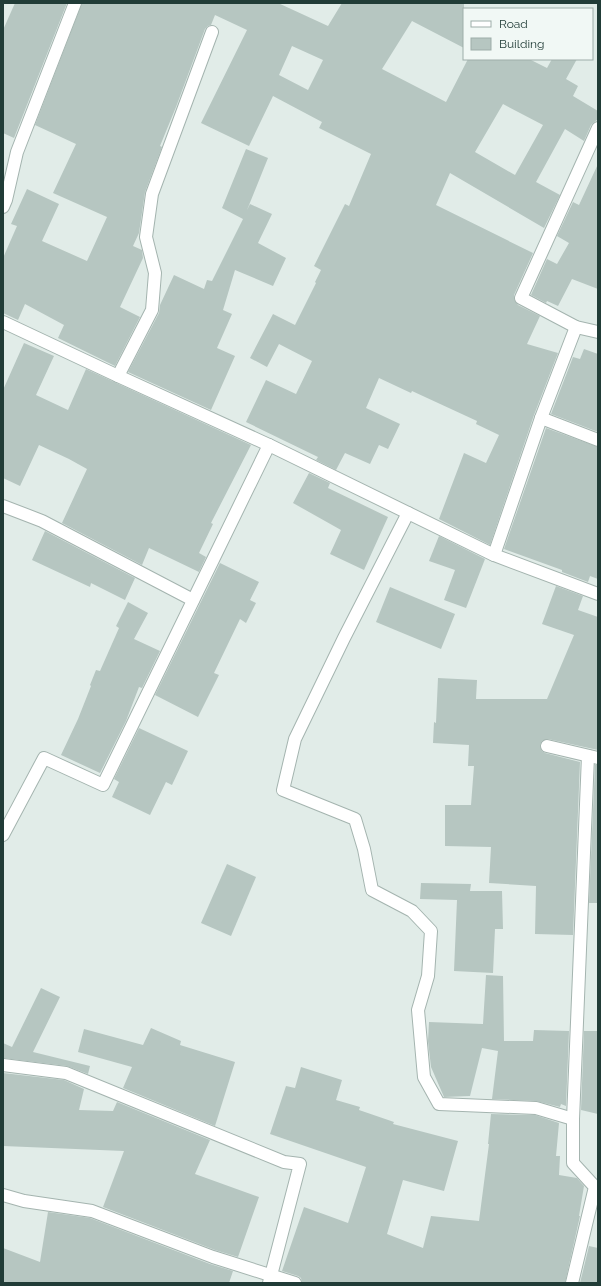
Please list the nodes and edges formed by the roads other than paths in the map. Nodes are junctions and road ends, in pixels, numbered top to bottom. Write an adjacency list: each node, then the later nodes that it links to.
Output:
1 (75, 3): 4 (street)
2 (212, 32): 8 (street)
3 (598, 128): 6 (street)
4 (3, 207)
5 (3, 322): 8 (street)
6 (576, 327): 7 (street); 9 (street)
7 (598, 332)
8 (118, 376): 11 (street)
9 (541, 418): 10 (street); 14 (street)
10 (598, 440)
11 (269, 445): 13 (street); 16 (street)
12 (3, 506): 16 (street)
13 (408, 513): 14 (street); 21 (street)
14 (494, 555): 15 (street)
15 (598, 594)
16 (193, 600): 19 (street)
17 (547, 746): 18 (street)
18 (593, 757): 21 (street)
19 (3, 835)
20 (3, 1065): 23 (street)
21 (573, 1119): 25 (street)
22 (3, 1195): 23 (street)
23 (270, 1279): 24 (street)
24 (295, 1283)
25 (572, 1283)

